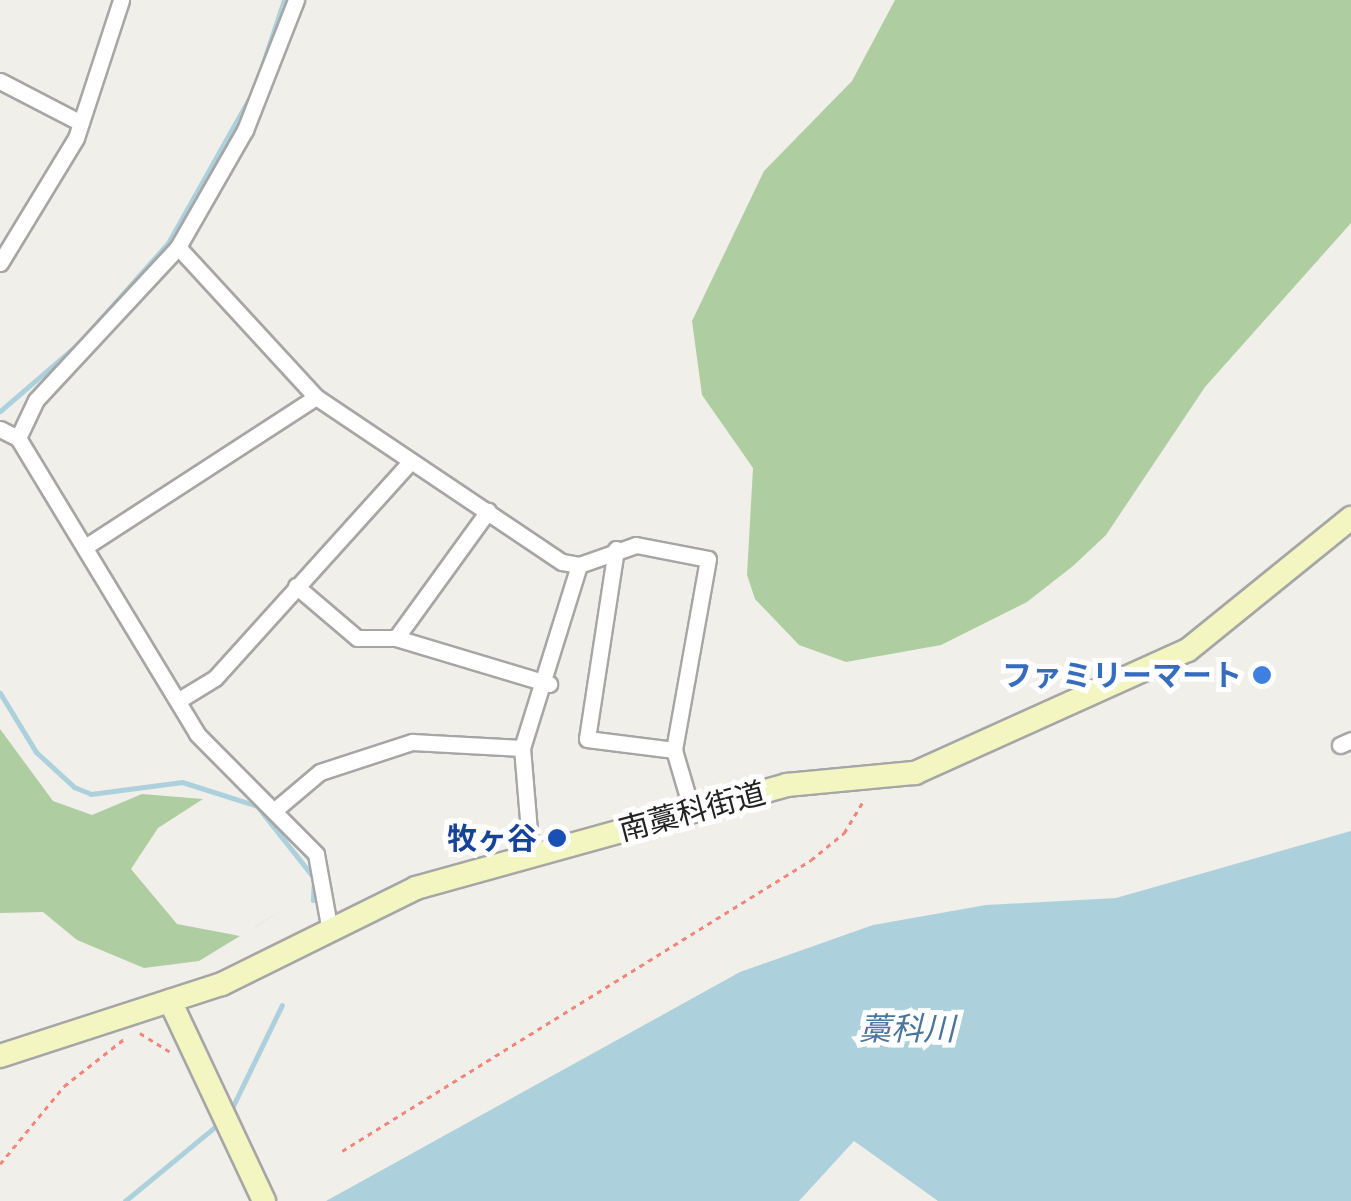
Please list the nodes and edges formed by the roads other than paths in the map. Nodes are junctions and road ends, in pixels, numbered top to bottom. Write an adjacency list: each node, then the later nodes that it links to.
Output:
1 (121, 0): 4 (street)
2 (296, 0): 5 (street)
3 (0, 82): 4 (street)
4 (81, 122): 6 (street)
5 (178, 247): 7 (street); 9 (street)
6 (0, 263)
7 (316, 397): 10 (street); 13 (street)
8 (0, 429): 9 (street)
9 (18, 438): 13 (street)
10 (410, 462): 11 (street); 16 (street)
11 (488, 511): 15 (street); 17 (street)
12 (1351, 518): 23 (main road, 南藁科街道)
13 (84, 547): 19 (street)
14 (616, 548): 15 (street); 21 (street); 21 (street)
15 (579, 566): 18 (street)
16 (296, 586): 17 (street); 19 (street)
17 (396, 638): 18 (street)
18 (549, 684): 20 (street)
19 (179, 700): 22 (street)
20 (522, 748): 22 (street); 24 (street)
21 (674, 750): 23 (street)
22 (276, 809): 25 (street)
23 (692, 811): 24 (main road, 南藁科街道)
24 (531, 855): 25 (main road, 南藁科街道)
25 (330, 930): 26 (main road, 南藁科街道)
26 (170, 1002): 27 (main road, 南藁科街道); 28 (main road)
27 (0, 1056)
28 (260, 1194)

